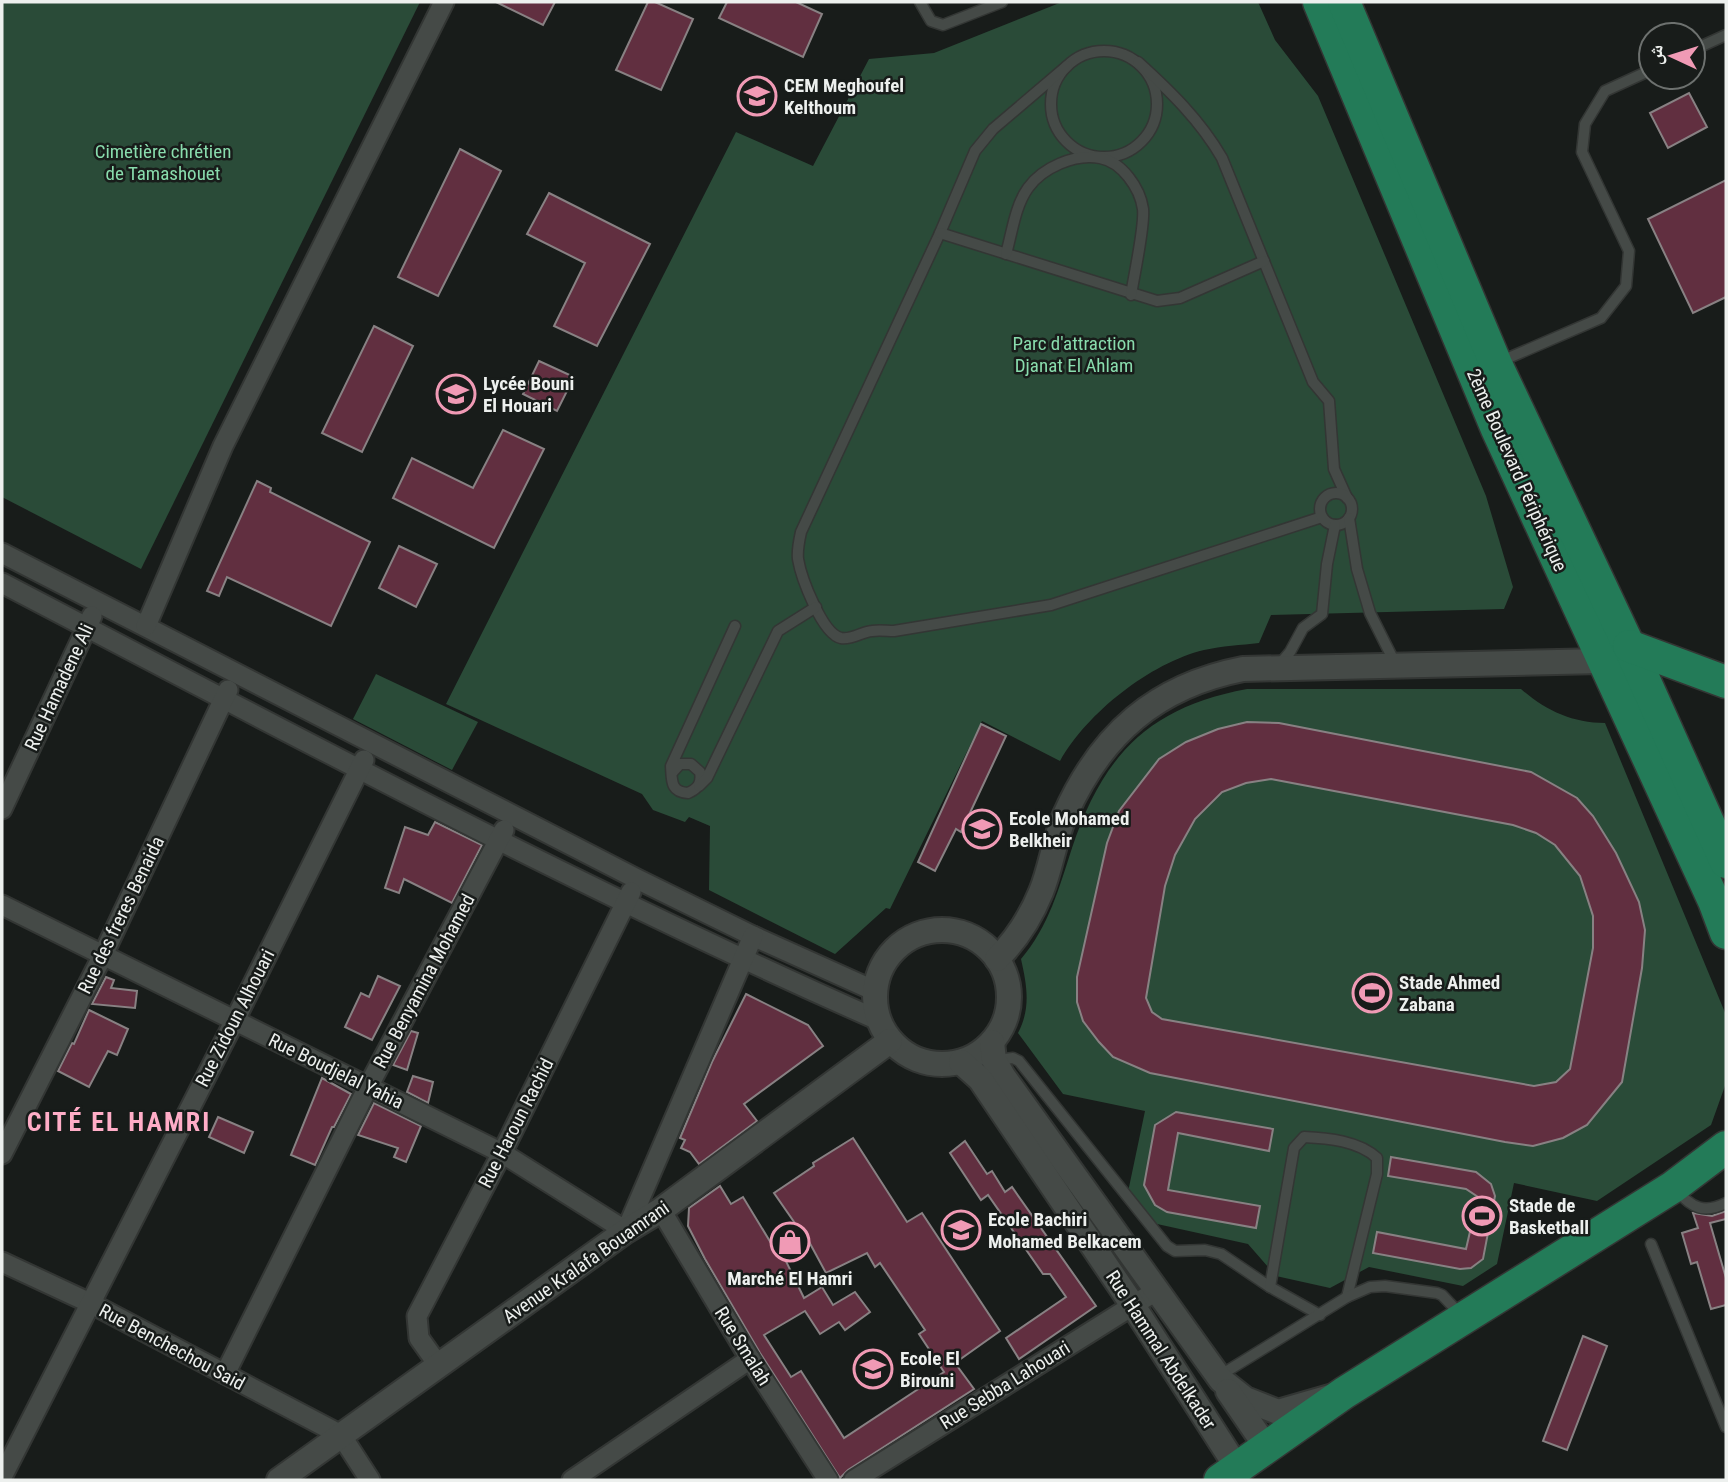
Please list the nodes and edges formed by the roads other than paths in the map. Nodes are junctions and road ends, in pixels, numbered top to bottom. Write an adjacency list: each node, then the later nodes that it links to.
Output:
1 (444, 2): 26 (street)
2 (920, 2): 6 (lane)
3 (1002, 2): 6 (lane)
4 (1319, 2): 29 (main road, 2ème Boulevard Périphérique)
5 (1344, 2): 17 (main road, 2ème Boulevard Périphérique)
6 (979, 6)
7 (1726, 35): 8 (lane)
8 (1707, 44)
9 (1138, 62): 10 (lane); 12 (lane); 15 (lane)
10 (1067, 66): 12 (lane); 13 (lane)
11 (1637, 76): 17 (lane)
12 (1100, 158): 14 (lane); 16 (lane)
13 (940, 233): 14 (lane); 25 (lane)
14 (1006, 254): 16 (lane)
15 (1264, 261): 16 (lane); 18 (lane)
16 (1131, 295)
17 (1496, 364): 29 (main road, 2ème Boulevard Périphérique)
18 (1347, 498): 19 (lane); 20 (lane)
19 (1322, 517): 21 (lane); 25 (lane)
20 (1349, 518): 21 (lane); 30 (lane)
21 (1335, 525): 31 (lane)
22 (2, 553): 24 (street)
23 (2, 583): 28 (street)
24 (98, 603): 26 (street); 28 (street, Rue Hamadene Ali)
25 (816, 607): 38 (lane)
26 (146, 626): 32 (street)
27 (735, 626): 37 (lane)
28 (87, 628): 34 (street); 39 (street, Rue Hamadene Ali)
29 (1615, 653): 30 (street); 33 (main road); 42 (main road, 2ème Boulevard Périphérique); 46 (main road, 2ème Boulevard Périphérique)
30 (1396, 666): 31 (street)
31 (1276, 669): 49 (street)
32 (235, 673): 34 (street, Rue des freres Benaida); 35 (street)
33 (1726, 682)
34 (223, 700): 36 (street); 48 (street, Rue des freres Benaida)
35 (372, 744): 36 (street, Rue Zidoun Alhouari); 40 (street)
36 (359, 770): 41 (street); 52 (street, Rue Zidoun Alhouari)
37 (671, 773): 38 (lane); 38 (lane)
38 (697, 788)
39 (2, 809)
40 (511, 814): 41 (street, Rue Benyamina Mohamed); 43 (street)
41 (500, 840): 44 (street); 56 (street, Rue Benyamina Mohamed)
42 (1726, 862)
43 (637, 879): 44 (street, Rue Haroun Rachid); 47 (street)
44 (625, 904): 50 (street); 58 (street, Rue Haroun Rachid)
45 (2, 905): 48 (street, Rue Boudjelal Yahia)
46 (1726, 933)
47 (753, 936): 50 (street); 51 (street)
48 (103, 955): 52 (street, Rue Boudjelal Yahia); 59 (street, Rue des freres Benaida)
49 (998, 959): 51 (street); 54 (street)
50 (742, 960): 53 (street); 63 (street)
51 (874, 991): 53 (street)
52 (235, 1020): 56 (street, Rue Boudjelal Yahia); 69 (street, Rue Zidoun Alhouari)
53 (884, 1030): 55 (street); 62 (street, Avenue Kralafa Bouamrani)
54 (993, 1051): 55 (street); 66 (lane); 67 (street)
55 (961, 1062): 70 (street, Rue Hammal Abdelkader)
56 (368, 1087): 58 (street, Rue Boudjelal Yahia); 75 (street, Rue Benyamina Mohamed)
57 (1726, 1147): 60 (main road)
58 (502, 1153): 63 (street, Rue Boudjelal Yahia); 74 (street, Rue Haroun Rachid)
59 (2, 1154)
60 (1673, 1187): 61 (lane); 72 (main road)
61 (1726, 1203)
62 (661, 1210): 63 (street, Avenue Kralafa Bouamrani); 73 (street, Rue Smalah)
63 (626, 1231): 74 (street, Avenue Kralafa Bouamrani)
64 (1651, 1244): 78 (lane)
65 (2, 1262): 69 (street, Rue Benchechou Said)
66 (1270, 1287): 68 (lane); 71 (lane)
67 (1156, 1291): 70 (street, Rue Sebba Lahouari); 76 (street)
68 (1348, 1297): 71 (lane); 72 (lane)
69 (90, 1303): 75 (street, Rue Benchechou Said); 81 (street, Rue Zidoun Alhouari)
70 (1132, 1304): 82 (street, Rue Hammal Abdelkader); 87 (street, Rue Sebba Lahouari)
71 (1320, 1315): 76 (lane)
72 (1463, 1318): 77 (main road)
73 (750, 1359): 85 (street); 86 (street, Rue Smalah)
74 (439, 1366): 79 (street, Avenue Kralafa Bouamrani)
75 (225, 1374): 79 (street, Rue Benchechou Said)
76 (1220, 1378): 77 (street); 80 (street)
77 (1345, 1393): 80 (main road)
78 (1726, 1427)
79 (341, 1435): 83 (street, Avenue Kralafa Bouamrani); 84 (street)
80 (1268, 1448): 82 (main road)
81 (2, 1477)
82 (1235, 1477)
83 (279, 1480)
84 (370, 1480)
85 (572, 1480)
86 (828, 1480)
87 (855, 1480)

